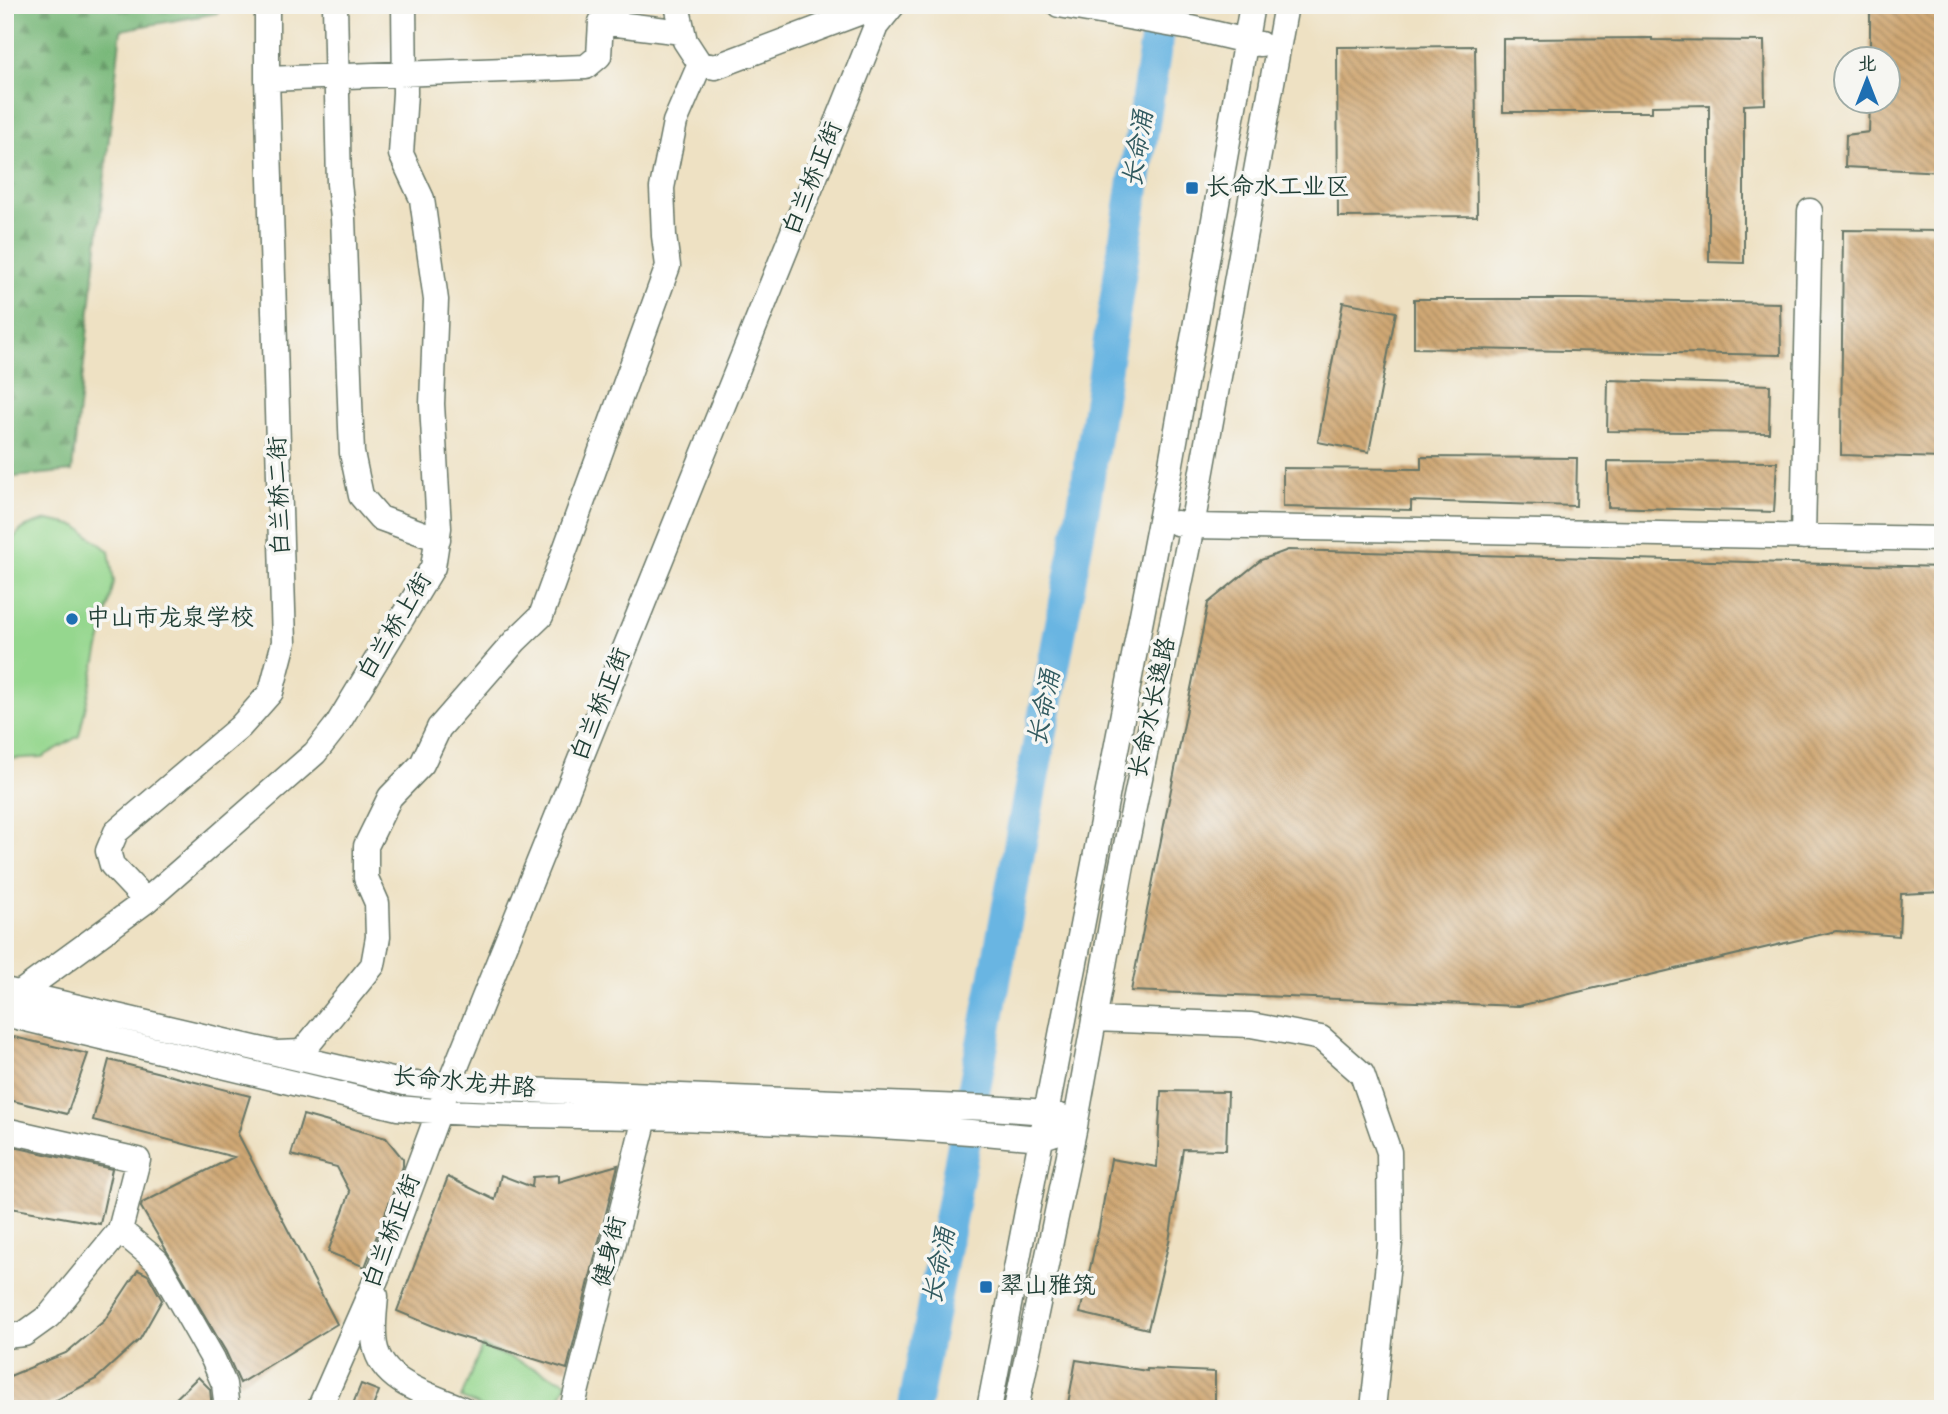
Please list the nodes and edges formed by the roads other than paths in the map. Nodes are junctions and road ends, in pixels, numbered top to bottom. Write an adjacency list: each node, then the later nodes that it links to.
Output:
1 (268, 5): 16 (street, 白兰桥二街)
2 (335, 5): 15 (street)
3 (404, 5): 14 (street, 白兰桥上街)
4 (677, 5): 10 (street)
5 (880, 5): 13 (street)
6 (892, 5): 27 (street, 白兰桥正街)
7 (1059, 5): 11 (street)
8 (1252, 5): 11 (street, 长命水长逸路)
9 (1286, 5): 12 (street, 长命水长逸路)
10 (682, 32): 13 (street); 14 (street)
11 (1244, 42): 12 (street); 18 (street, 长命水长逸路)
12 (1278, 46): 19 (street, 长命水长逸路)
13 (700, 64): 26 (street)
14 (405, 74): 15 (street); 21 (street, 白兰桥上街)
15 (338, 77): 16 (street); 21 (street)
16 (267, 79): 23 (street, 白兰桥二街)
17 (1810, 211): 20 (street)
18 (1159, 520): 19 (street); 30 (street, 长命水长逸路)
19 (1192, 526): 20 (street); 25 (street, 长命水长逸路)
20 (1803, 537): 22 (street)
21 (438, 539): 23 (street, 白兰桥上街)
22 (1943, 539)
23 (146, 901): 24 (street, 白兰桥上街)
24 (10, 1003): 26 (street, 长命水龙井路); 29 (street, 长命水龙井路)
25 (1094, 1019): 32 (street, 长命水长逸路); 44 (street)
26 (276, 1053): 27 (street, 长命水龙井路)
27 (448, 1087): 28 (street, 长命水龙井路); 29 (street, 白兰桥正街)
28 (648, 1106): 29 (street, 长命水龙井路); 31 (street, 长命水龙井路); 41 (street, 健身街)
29 (439, 1112): 36 (street, 白兰桥正街)
30 (1047, 1112): 31 (street); 32 (street); 34 (street, 长命水长逸路)
31 (932, 1117): 34 (street)
32 (1076, 1124): 34 (street); 43 (street, 长命水长逸路)
33 (5, 1129): 35 (street)
34 (1040, 1138): 42 (street, 长命水长逸路)
35 (120, 1230): 37 (street); 38 (street)
36 (378, 1275): 39 (street, 白兰桥正街); 40 (street)
37 (5, 1336)
38 (227, 1409)
39 (319, 1409)
40 (463, 1409)
41 (572, 1409)
42 (989, 1409)
43 (1016, 1409)
44 (1373, 1409)

